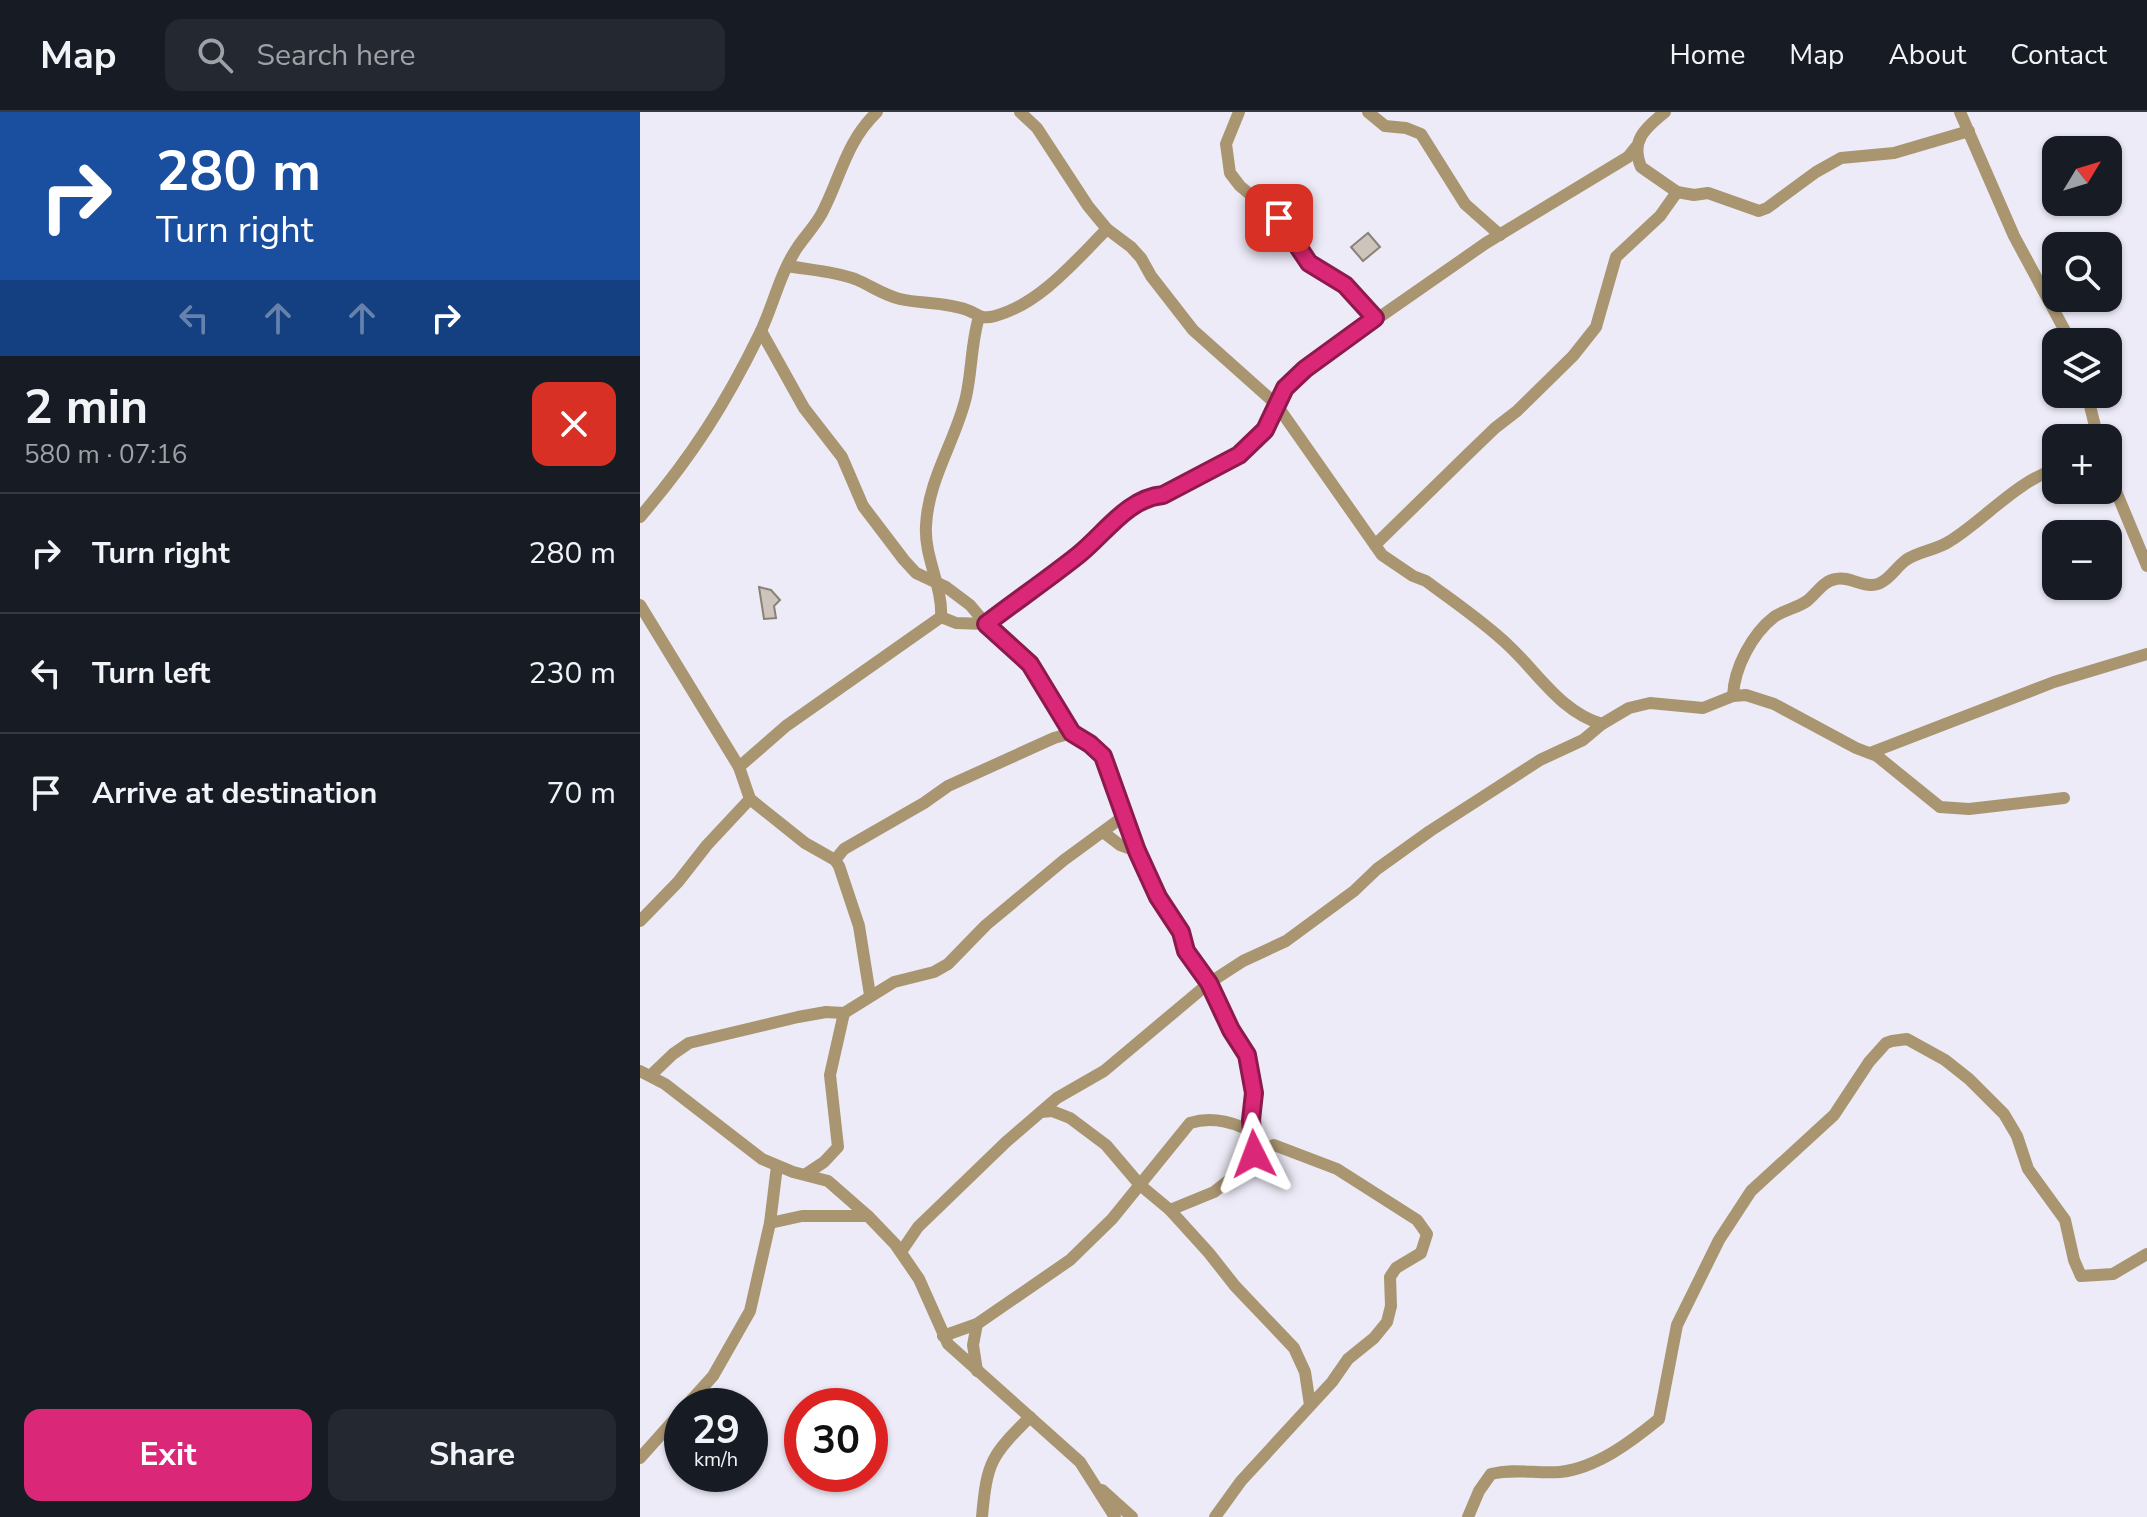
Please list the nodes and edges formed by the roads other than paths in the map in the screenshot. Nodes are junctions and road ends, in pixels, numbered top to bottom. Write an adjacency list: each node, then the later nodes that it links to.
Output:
1 (877, 112): 12 (street)
2 (1020, 112): 10 (street)
3 (1239, 112): 14 (street)
4 (1368, 112): 11 (street)
5 (1665, 112): 8 (street)
6 (1960, 112): 7 (street)
7 (1969, 131): 9 (street); 15 (street)
8 (1636, 147): 9 (street); 11 (street)
9 (1677, 192): 21 (street)
10 (1107, 229): 13 (street); 17 (street)
11 (1500, 235): 14 (street)
12 (788, 266): 13 (street); 16 (street)
13 (979, 317): 23 (street)
14 (1375, 318): 17 (street)
15 (2063, 328)
16 (761, 331): 20 (street); 23 (street)
17 (1276, 404): 21 (street); 26 (street)
18 (2042, 476): 28 (street)
19 (2121, 504): 22 (street)
20 (640, 517)
21 (1375, 545): 29 (street)
22 (2147, 566)
23 (935, 583): 25 (street); 26 (street)
24 (640, 605): 32 (street)
25 (941, 617): 26 (street); 32 (street)
26 (986, 624): 30 (street)
27 (2147, 654): 31 (street)
28 (1733, 696): 29 (street); 31 (street)
29 (1602, 724): 40 (street)
30 (1072, 733): 35 (street); 38 (street)
31 (1870, 753): 33 (street)
32 (739, 767): 34 (street)
33 (2064, 798)
34 (750, 799): 38 (street); 39 (street)
35 (1124, 816): 36 (street); 37 (street)
36 (1103, 832): 37 (street); 41 (street)
37 (1137, 851): 40 (street)
38 (835, 860): 41 (street)
39 (640, 921)
40 (1209, 983): 44 (street); 45 (street)
41 (870, 995): 42 (street)
42 (844, 1013): 43 (street); 49 (street)
43 (646, 1073): 48 (street)
44 (1041, 1112): 50 (street); 54 (street)
45 (1252, 1132): 46 (street); 47 (street); 50 (street)
46 (1274, 1145): 47 (street); 62 (street)
47 (1254, 1154): 51 (street)
48 (777, 1166): 49 (street); 53 (street)
49 (806, 1174): 52 (street)
50 (1140, 1185): 51 (street); 58 (street)
51 (1170, 1210): 62 (street)
52 (868, 1216): 53 (street); 55 (street)
53 (770, 1223): 61 (street)
54 (918, 1227): 55 (street); 56 (street)
55 (886, 1235): 56 (street)
56 (901, 1252): 59 (street)
57 (2147, 1254): 71 (street)
58 (977, 1324): 59 (street); 60 (street)
59 (943, 1336): 60 (street)
60 (977, 1371): 63 (street)
61 (702, 1388)
62 (1310, 1405): 70 (street)
63 (1030, 1417): 66 (street); 67 (street)
64 (664, 1431): 65 (street)
65 (640, 1458)
66 (1091, 1479): 68 (street); 69 (street)
67 (982, 1517)
68 (1115, 1517)
69 (1132, 1517)
70 (1215, 1517)
71 (1468, 1517)

